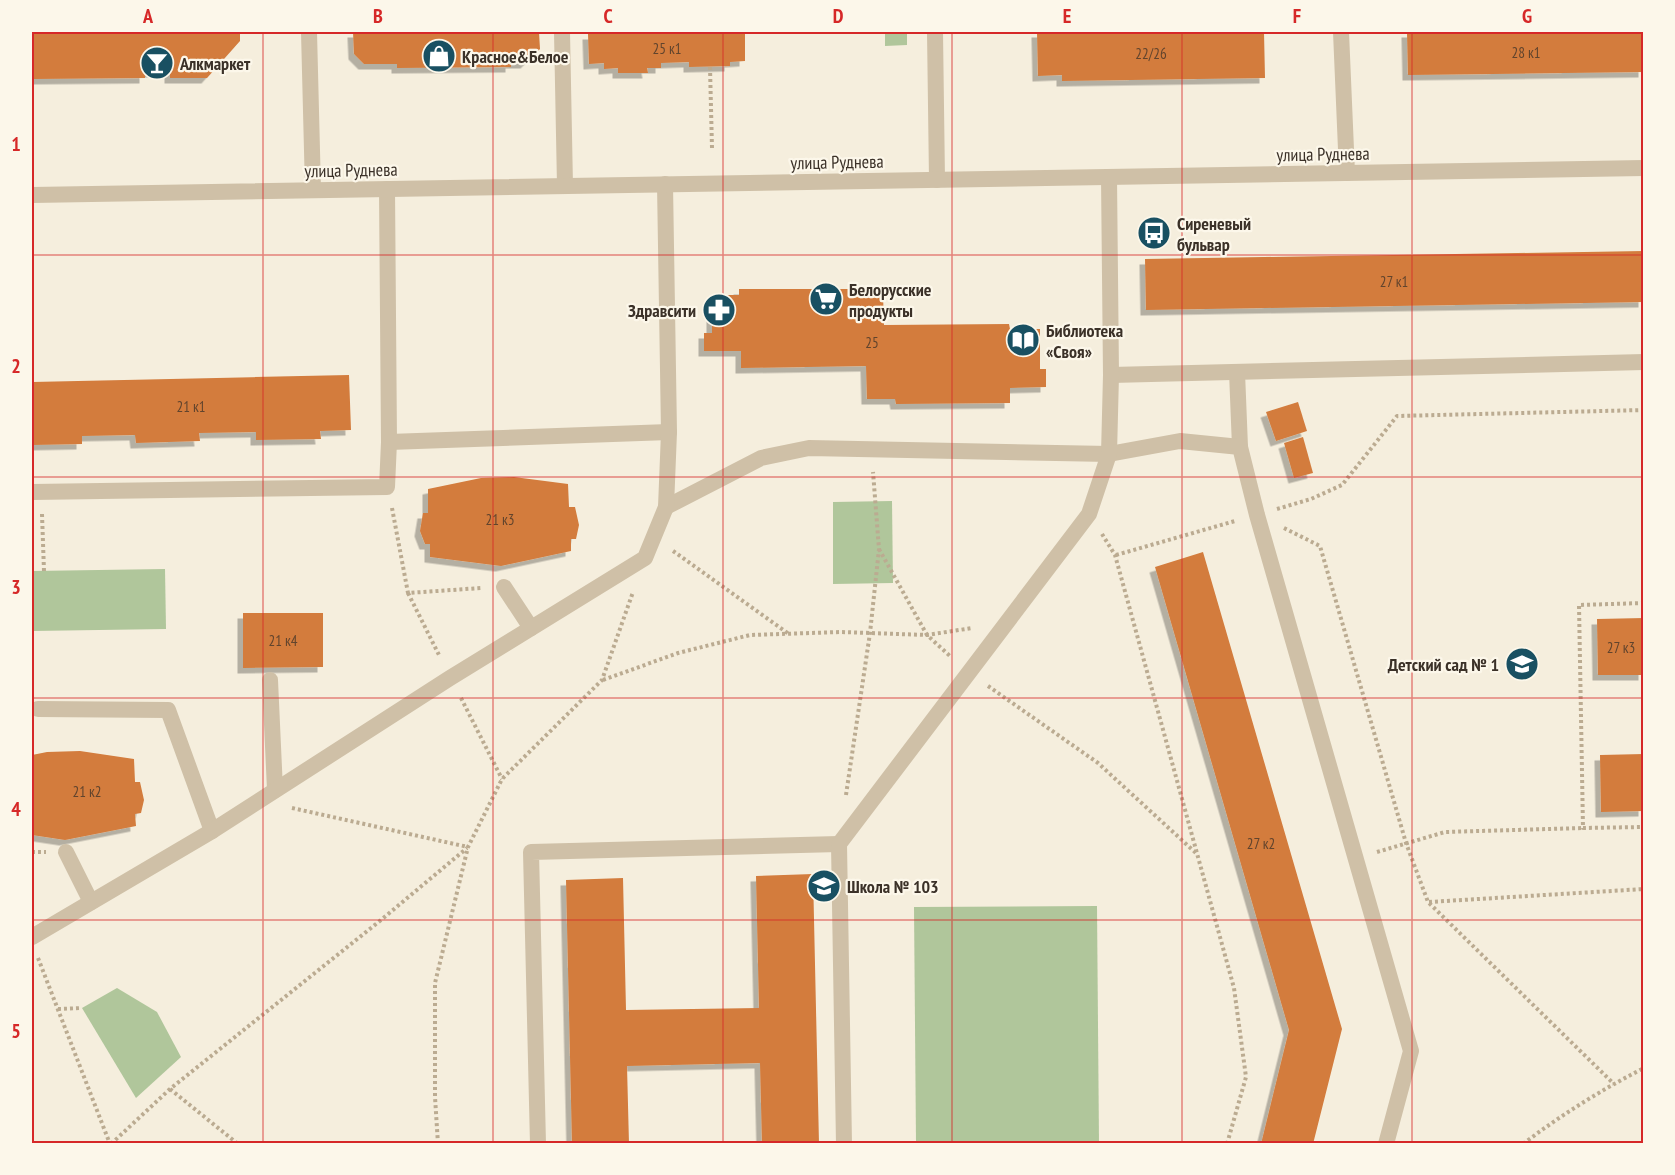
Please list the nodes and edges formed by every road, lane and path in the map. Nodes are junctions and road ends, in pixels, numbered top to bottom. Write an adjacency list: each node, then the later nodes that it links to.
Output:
1 (309, 32): 14 (street)
2 (562, 32): 12 (street)
3 (935, 32): 10 (street)
4 (1341, 32): 8 (street)
5 (710, 66): 6 (path)
6 (712, 148)
7 (1644, 168): 8 (street, улица Руднева)
8 (1347, 173): 9 (street, улица Руднева)
9 (1109, 177): 10 (street, улица Руднева); 18 (street)
10 (937, 180): 11 (street, улица Руднева)
11 (665, 184): 12 (street, улица Руднева); 20 (street)
12 (565, 186): 13 (street, улица Руднева)
13 (387, 189): 14 (street, улица Руднева); 21 (street)
14 (313, 190): 15 (street, улица Руднева)
15 (32, 195)
16 (1644, 362): 17 (street)
17 (1237, 372): 18 (street); 22 (street)
18 (1111, 375): 24 (street)
19 (1644, 410): 29 (path)
20 (669, 432): 21 (street); 27 (street)
21 (389, 442): 25 (street)
22 (1240, 447): 24 (street); 29 (street)
23 (872, 450): 24 (street); 27 (street); 31 (path)
24 (1109, 454): 28 (street)
25 (387, 487): 26 (street); 35 (path)
26 (37, 492): 34 (path)
27 (666, 507): 30 (street)
28 (1089, 514): 32 (path); 37 (street)
29 (1257, 515): 32 (path); 52 (path); 57 (street)
30 (655, 537): 33 (street); 40 (path)
31 (879, 549): 39 (path); 41 (path)
32 (1115, 555): 56 (path)
33 (645, 558): 38 (street); 44 (path)
34 (44, 571)
35 (504, 587): 38 (street)
36 (1644, 603): 50 (path)
37 (1005, 623): 41 (path); 42 (street)
38 (531, 628): 46 (street)
39 (870, 633): 40 (path); 41 (path); 48 (path)
40 (790, 634): 44 (path)
41 (927, 635): 42 (path)
42 (969, 673): 53 (street); 56 (path)
43 (270, 680): 46 (street)
44 (602, 680): 54 (path)
45 (38, 709): 51 (street)
46 (275, 790): 47 (street)
47 (259, 801): 51 (street); 54 (path)
48 (845, 802)
49 (1644, 827): 50 (path)
50 (1583, 828): 52 (path)
51 (212, 831): 59 (street)
52 (1406, 843): 57 (path); 60 (path)
53 (839, 844): 70 (street); 71 (street)
54 (468, 847): 66 (path); 69 (path)
55 (66, 852): 59 (street)
56 (1197, 854): 72 (path)
57 (1356, 858): 73 (street)
58 (1644, 889): 60 (path)
59 (91, 902): 61 (street)
60 (1428, 902): 65 (path)
61 (33, 944): 63 (path)
62 (82, 1008): 63 (path)
63 (58, 1009): 67 (path)
64 (1644, 1068): 65 (path)
65 (1614, 1084): 74 (path)
66 (170, 1089): 67 (path); 68 (path)
67 (111, 1143)
68 (238, 1143)
69 (438, 1143)
70 (538, 1143)
71 (844, 1143)
72 (1227, 1143)
73 (1386, 1143)
74 (1523, 1143)

